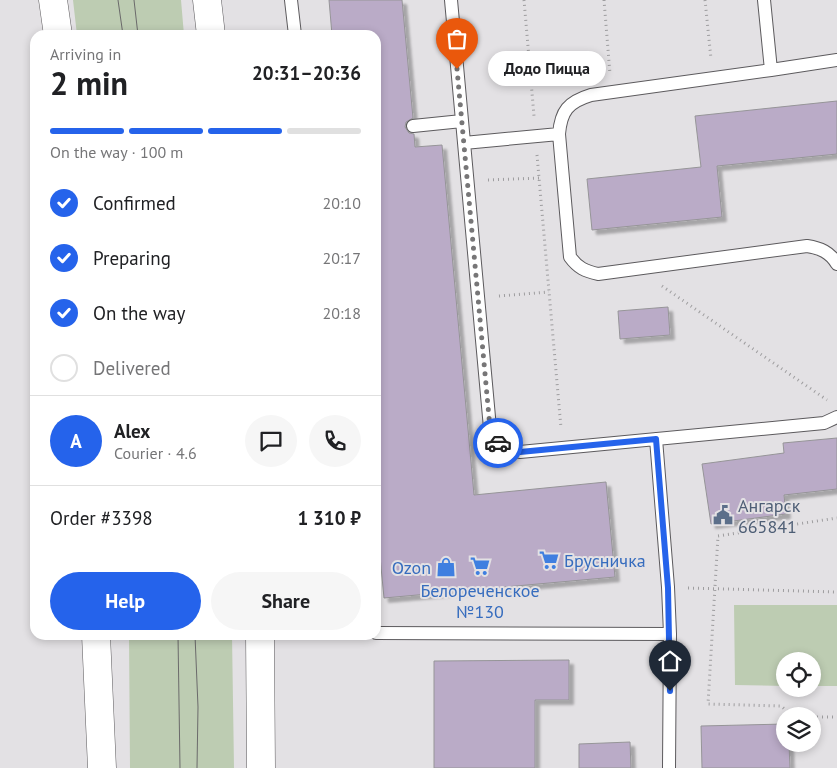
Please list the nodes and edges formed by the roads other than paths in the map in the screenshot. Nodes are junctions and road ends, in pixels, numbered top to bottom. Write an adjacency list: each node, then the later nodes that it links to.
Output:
1 (53, 0): 6 (main road)
2 (207, 0): 7 (main road)
3 (291, 0): 8 (lane)
4 (451, 0): 11 (lane)
5 (764, 0): 10 (lane)
6 (57, 30)
7 (210, 30)
8 (294, 30)
9 (837, 60): 10 (lane)
10 (771, 70): 13 (lane)
11 (462, 121): 12 (lane); 14 (lane)
12 (413, 126)
13 (559, 134): 14 (lane); 15 (lane)
14 (464, 143): 17 (lane)
15 (837, 264)
16 (837, 417): 17 (lane)
17 (656, 439): 19 (lane)
18 (381, 633): 19 (lane)
19 (670, 634): 24 (lane)
20 (96, 640): 22 (main road)
21 (260, 640): 23 (main road)
22 (102, 768)
23 (261, 768)
24 (669, 768)

